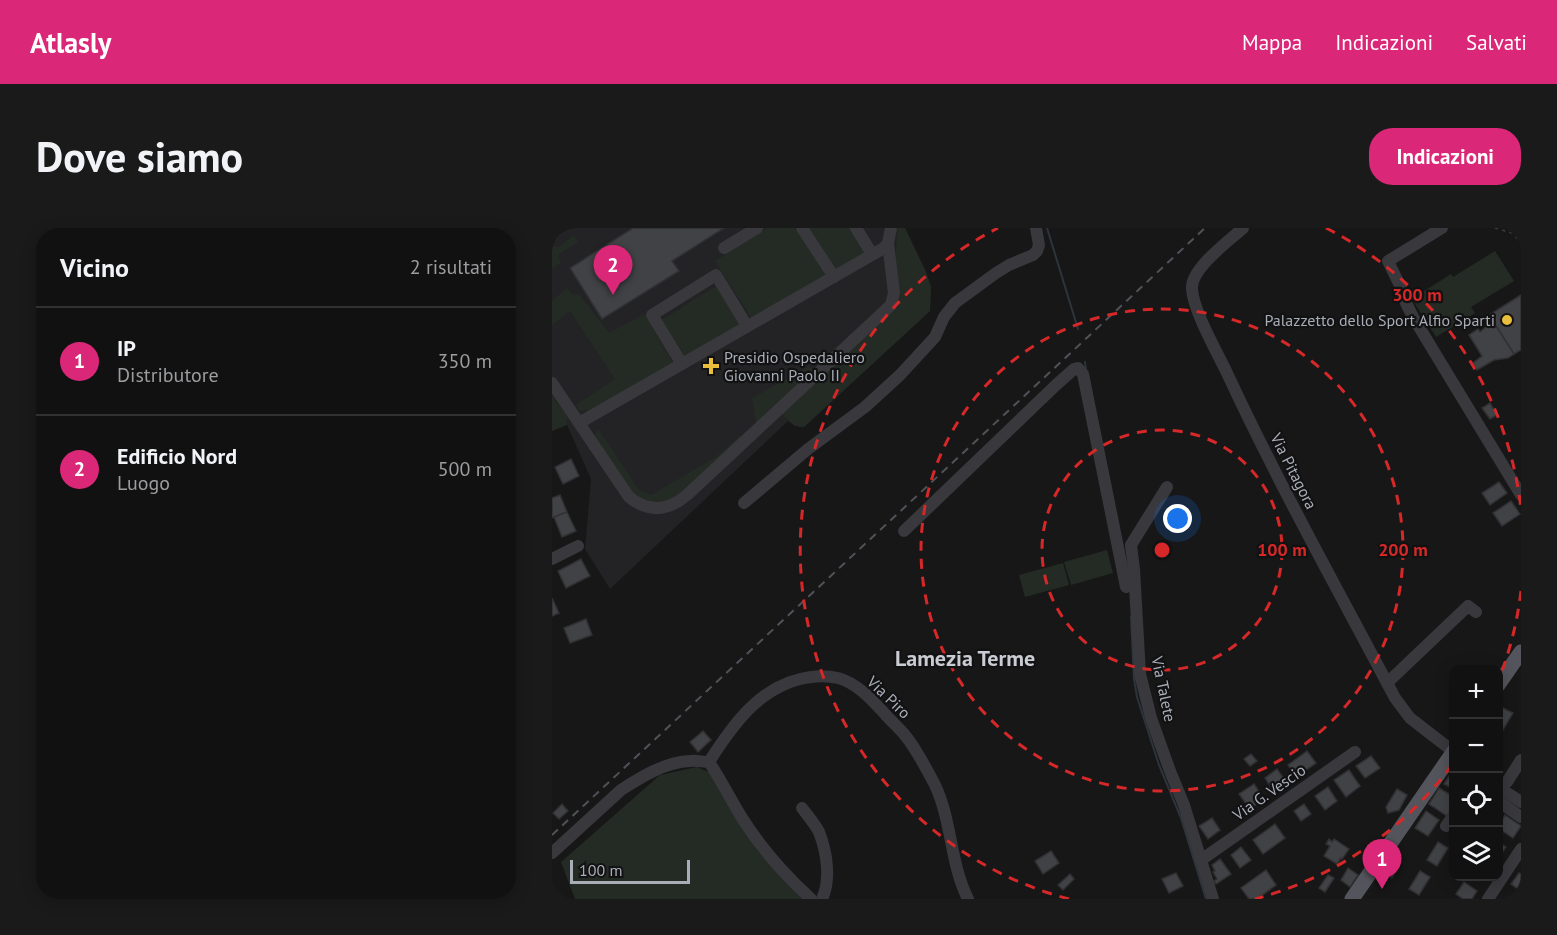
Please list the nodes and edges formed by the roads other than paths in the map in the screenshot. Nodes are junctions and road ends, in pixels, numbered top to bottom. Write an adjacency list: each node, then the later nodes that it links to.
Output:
1 (757, 228): 10 (street)
2 (802, 228): 12 (street)
3 (856, 228): 11 (street)
4 (891, 228): 9 (street)
5 (1036, 228): 19 (street)
6 (1243, 228): 28 (street, Via Pitagora)
7 (1442, 228): 8 (street)
8 (1428, 233): 18 (street)
9 (888, 243): 11 (street); 16 (street)
10 (724, 248)
11 (872, 255): 12 (street)
12 (834, 277): 13 (street)
13 (747, 326): 14 (street); 14 (street)
14 (682, 364): 16 (street)
15 (552, 383): 16 (street)
16 (579, 423)
17 (1167, 487): 22 (street)
18 (1521, 495)
19 (744, 502)
20 (904, 531): 22 (street)
21 (578, 546): 23 (street)
22 (1124, 547): 24 (street); 44 (street, Via Talete)
23 (552, 559)
24 (1126, 587)
25 (1476, 612): 28 (street)
26 (1521, 652): 27 (main road)
27 (1503, 678)
28 (1387, 683): 29 (street, Via Pitagora)
29 (1449, 749)
30 (1355, 752): 44 (street, Via G. Vescio)
31 (1449, 758): 49 (main road)
32 (1521, 760): 34 (street)
33 (709, 762): 43 (street); 45 (street); 47 (street, Via Piro)
34 (1503, 784)
35 (1503, 790): 36 (street)
36 (1521, 802)
37 (1503, 804): 39 (street)
38 (802, 808): 46 (street)
39 (1521, 817)
40 (1449, 822): 41 (street)
41 (1446, 826)
42 (1521, 849): 50 (street)
43 (552, 853)
44 (1201, 860): 48 (street, Via Talete)
45 (812, 899)
46 (822, 899)
47 (968, 899)
48 (1213, 899)
49 (1352, 899)
50 (1488, 899)

